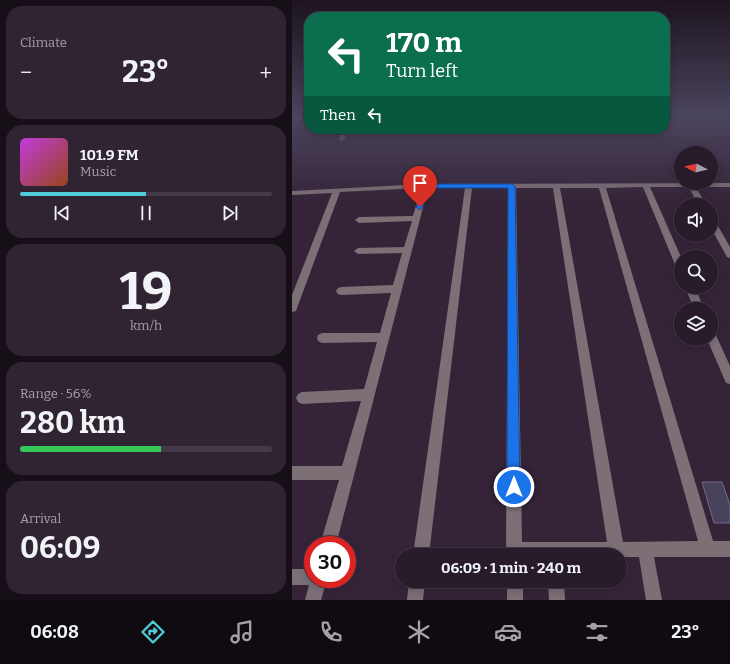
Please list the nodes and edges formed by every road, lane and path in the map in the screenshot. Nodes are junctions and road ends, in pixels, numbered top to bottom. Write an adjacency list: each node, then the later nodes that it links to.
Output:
1 (674, 185): 9 (street)
2 (718, 185): 3 (street)
3 (730, 185)
4 (425, 186): 5 (street); 10 (street); 12 (street)
5 (469, 186): 6 (street); 31 (street)
6 (512, 186): 7 (street); 32 (street)
7 (556, 186): 8 (street); 33 (street)
8 (602, 186): 9 (street); 36 (street)
9 (646, 186): 17 (street)
10 (337, 190): 11 (street); 21 (street)
11 (292, 194)
12 (417, 218): 13 (street); 15 (street)
13 (359, 220)
14 (718, 234): 18 (street)
15 (408, 250): 16 (street); 19 (street)
16 (358, 251)
17 (674, 251)
18 (730, 255)
19 (398, 289): 20 (street); 22 (street)
20 (341, 291)
21 (292, 308)
22 (385, 337): 23 (street); 26 (street)
23 (322, 338)
24 (715, 346): 25 (street)
25 (730, 379)
26 (369, 395): 27 (street); 29 (street)
27 (302, 398)
28 (292, 473): 29 (street)
29 (347, 473): 30 (street)
30 (330, 536)
31 (422, 548)
32 (514, 548)
33 (616, 548)
34 (627, 549): 35 (street)
35 (645, 549): 36 (street); 48 (street)
36 (708, 549): 37 (street)
37 (730, 549)
38 (292, 577): 39 (street)
39 (304, 577)
40 (316, 588): 44 (street)
41 (416, 588): 45 (street)
42 (515, 588): 46 (street)
43 (556, 588): 47 (street)
44 (313, 600)
45 (415, 600)
46 (515, 600)
47 (557, 600)
48 (654, 600)

